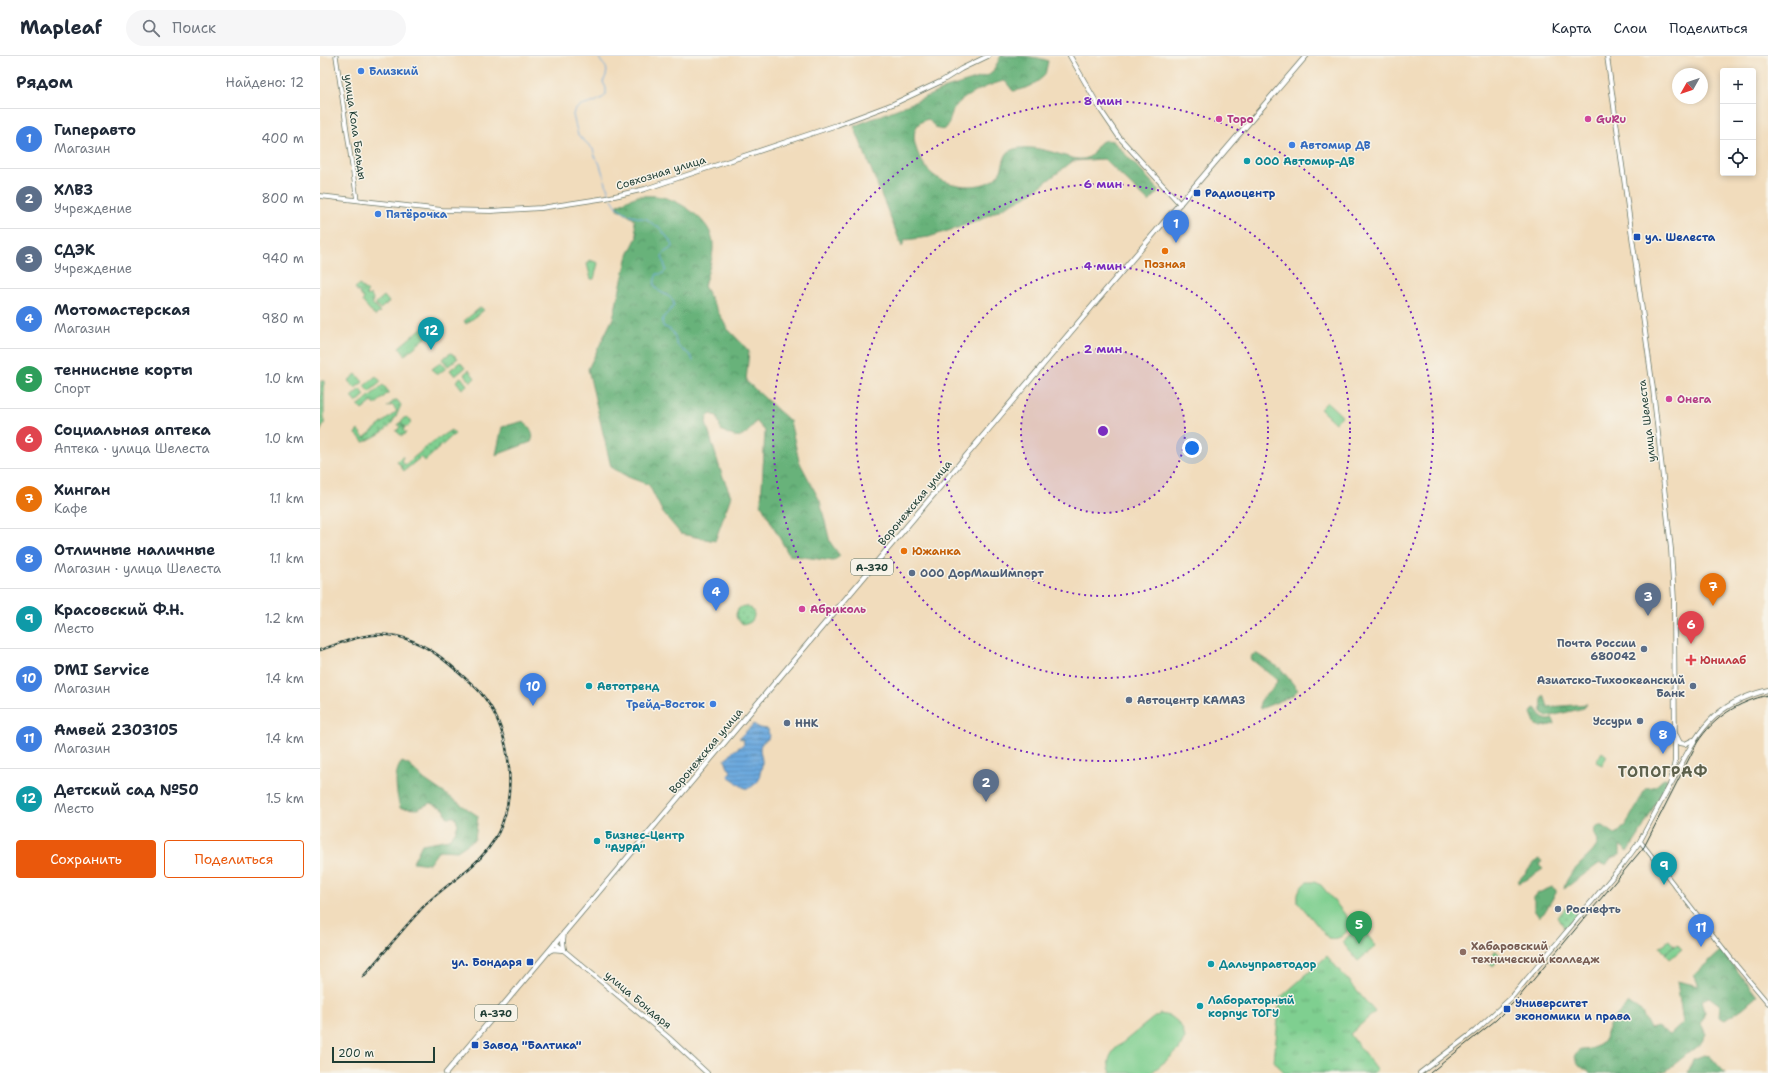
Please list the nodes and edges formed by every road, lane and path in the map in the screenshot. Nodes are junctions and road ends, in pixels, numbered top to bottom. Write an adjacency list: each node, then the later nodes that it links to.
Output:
1 (336, 56): 7 (street, улица Кола Бельды)
2 (988, 56): 7 (main road, Совхозная улица)
3 (1070, 56): 8 (main road)
4 (1306, 56): 8 (highway, Воронежская улица / А-370)
5 (1607, 56): 10 (main road, улица Шелеста)
6 (320, 196): 7 (main road, Совхозная улица)
7 (357, 200)
8 (1180, 204): 14 (highway, Воронежская улица / А-370)
9 (1768, 690): 11 (main road)
10 (1676, 735): 11 (main road); 12 (main road, улица Шелеста)
11 (1694, 739): 12 (main road)
12 (1670, 785): 13 (main road)
13 (1640, 841): 18 (street); 21 (main road)
14 (565, 932): 15 (highway, Воронежская улица / А-370); 16 (main road)
15 (556, 942): 16 (main road, улица Бондаря); 17 (highway, Воронежская улица / А-370)
16 (564, 950): 17 (highway); 20 (main road, улица Бондаря)
17 (546, 954): 19 (highway, Воронежская улица / А-370)
18 (1768, 1003)
19 (446, 1073)
20 (707, 1073)
21 (1420, 1073)

